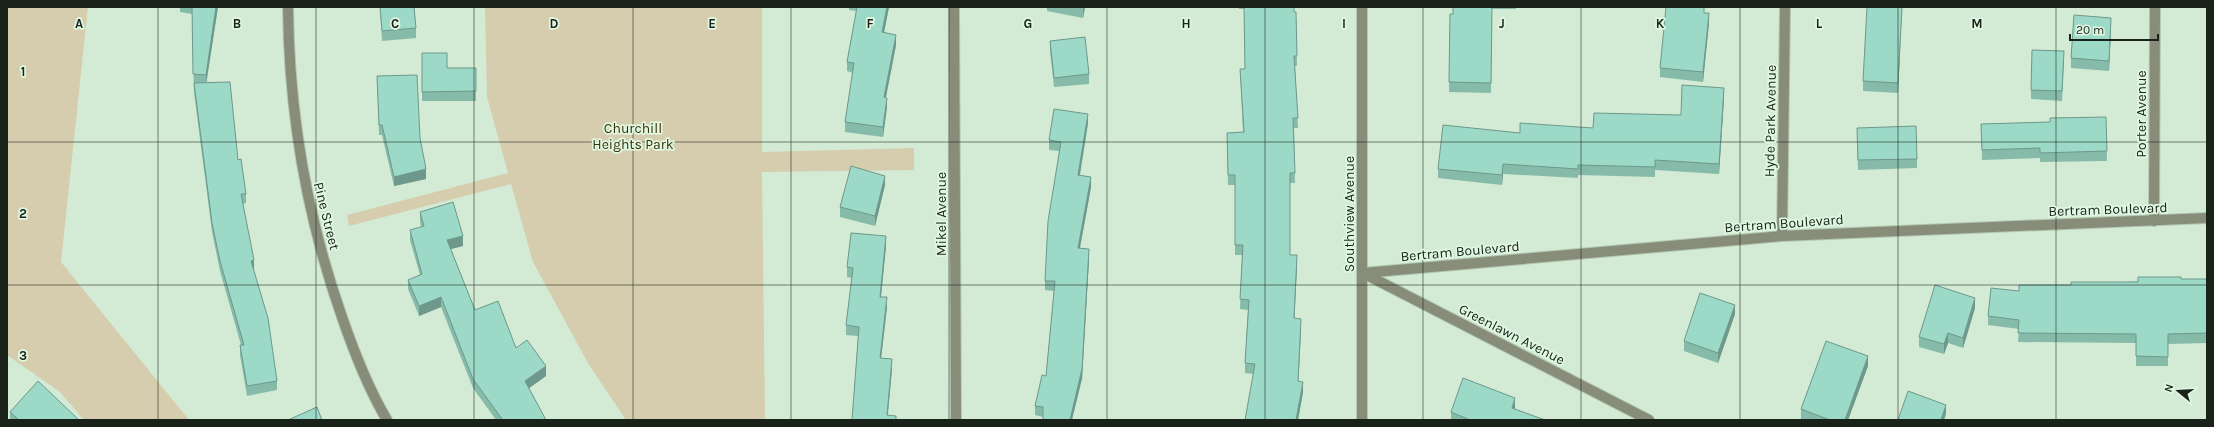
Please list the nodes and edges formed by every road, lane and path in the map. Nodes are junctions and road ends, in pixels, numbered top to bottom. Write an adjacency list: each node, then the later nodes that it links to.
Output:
1 (288, 7): 10 (street, Pine Street)
2 (954, 7): 11 (street, Mikel Avenue)
3 (1362, 7): 9 (street, Southview Avenue)
4 (1785, 7): 8 (street, Hyde Park Avenue)
5 (2155, 7): 7 (street, Porter Avenue)
6 (2207, 218): 7 (street, Bertram Boulevard)
7 (2154, 221): 8 (street, Bertram Boulevard)
8 (1782, 236): 9 (street, Bertram Boulevard)
9 (1363, 273): 12 (street, Southview Avenue); 13 (street, Greenlawn Avenue)
10 (387, 420)
11 (956, 420)
12 (1362, 420)
13 (1649, 420)

